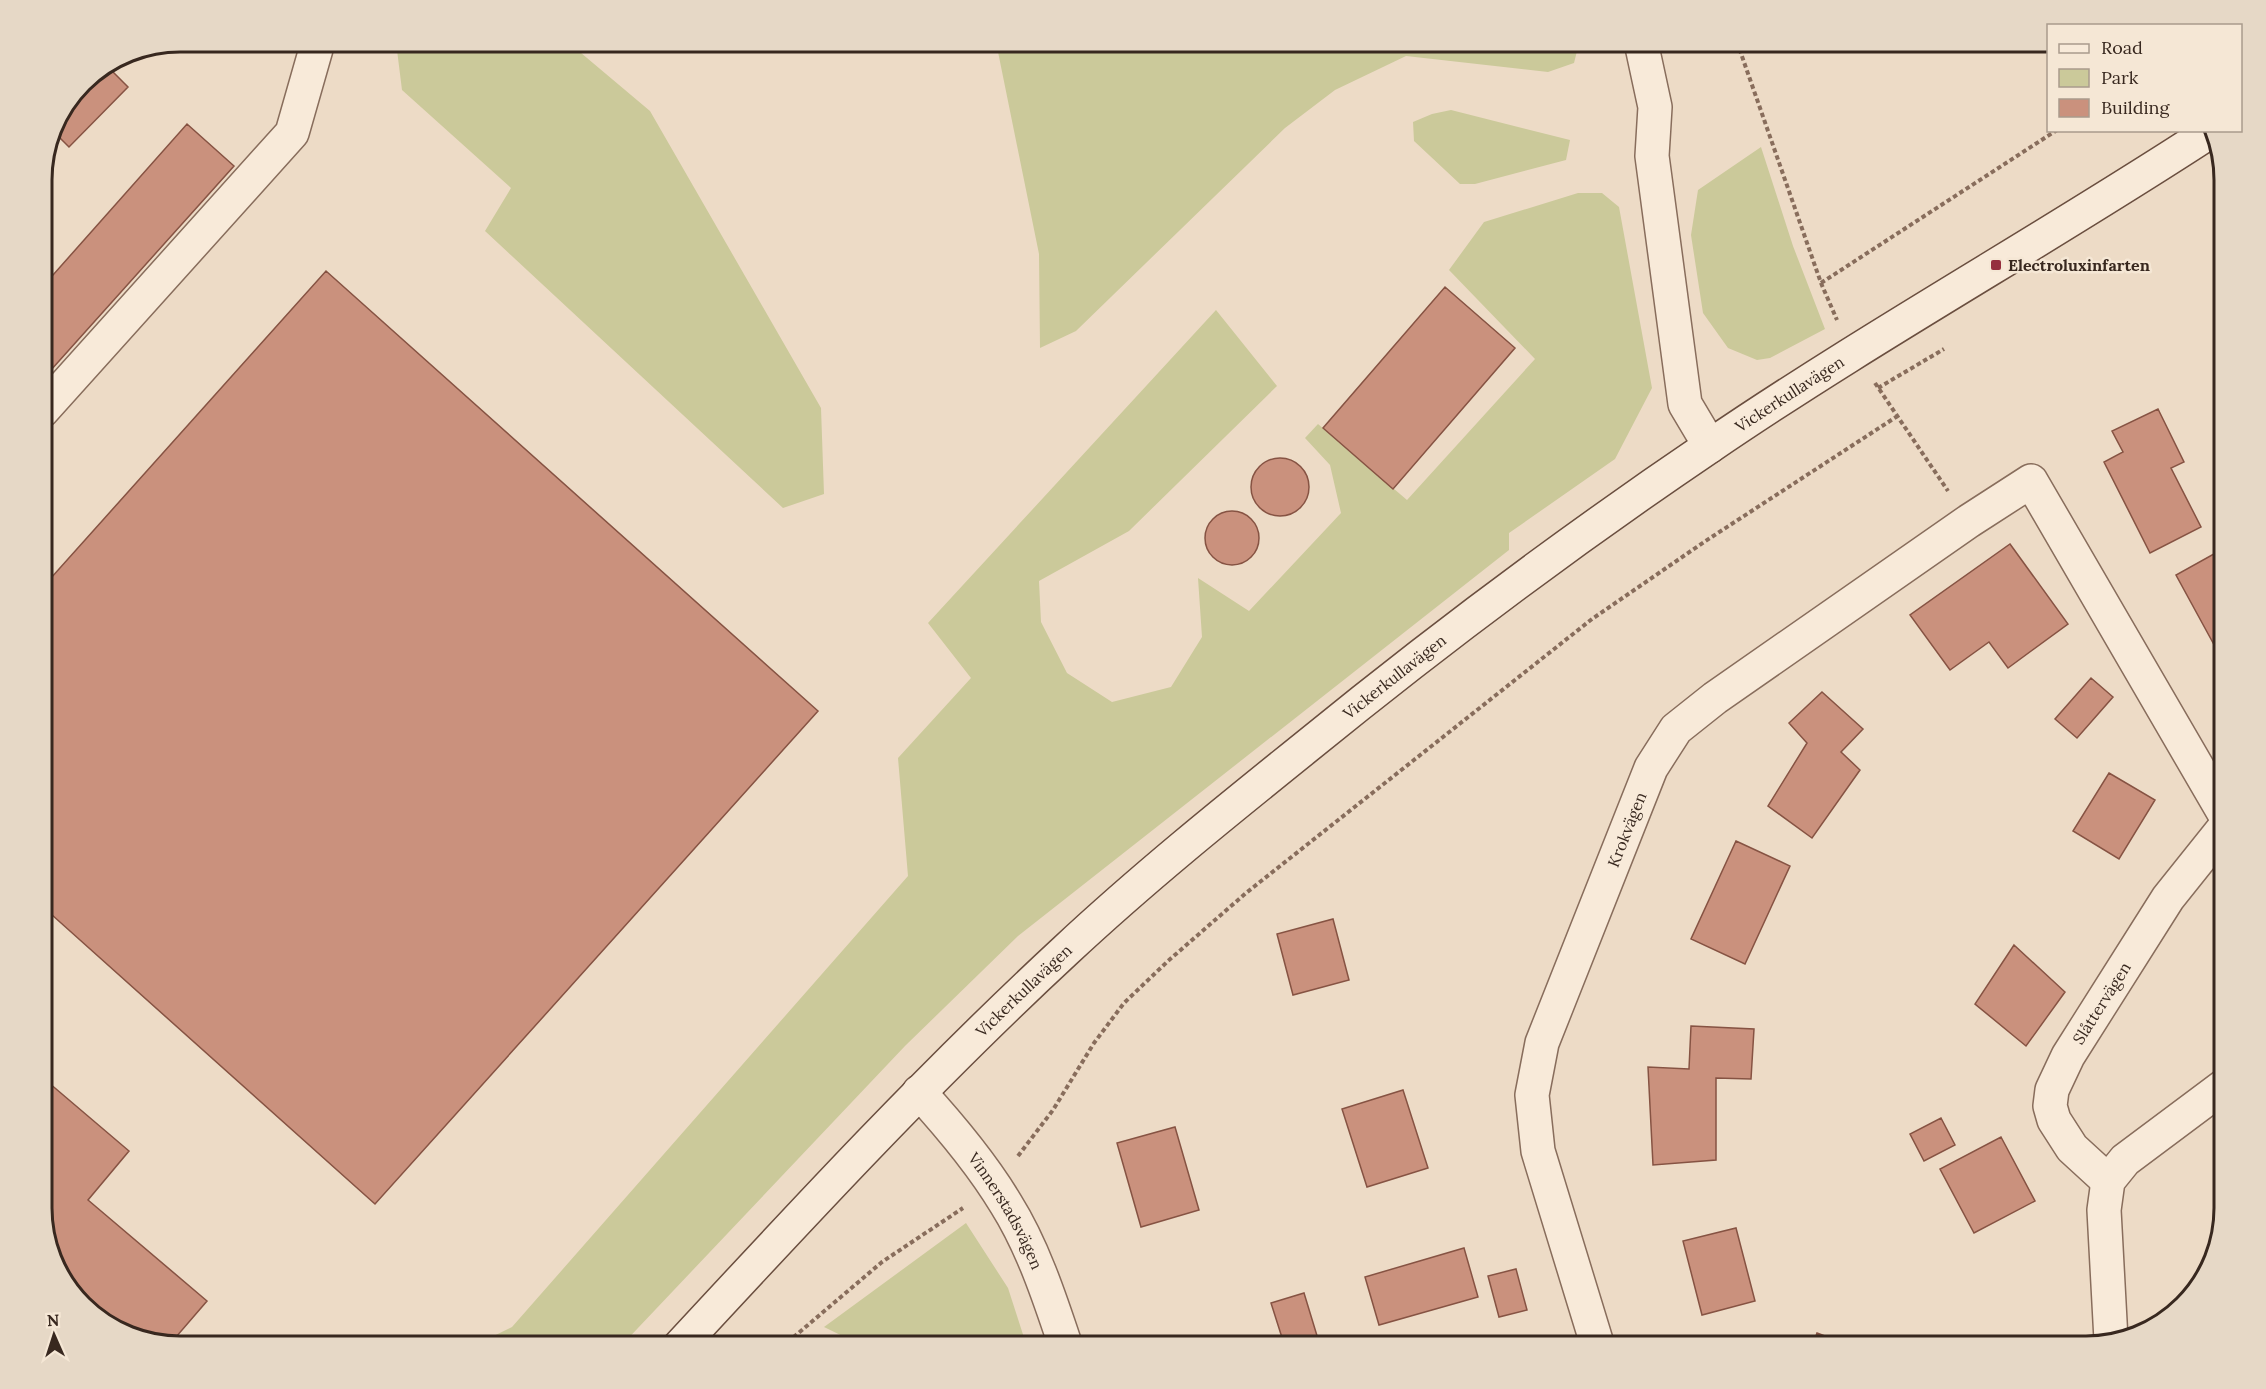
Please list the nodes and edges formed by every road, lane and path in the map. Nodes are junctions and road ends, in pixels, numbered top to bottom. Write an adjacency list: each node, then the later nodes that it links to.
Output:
1 (1643, 52): 9 (street)
2 (1741, 52): 4 (path)
3 (315, 53): 8 (street)
4 (2054, 132)
5 (2205, 135): 9 (street, Vickerkullavägen)
6 (1944, 349): 7 (path)
7 (1878, 388)
8 (53, 399)
9 (1710, 446): 13 (street, Vickerkullavägen)
10 (1970, 521): 11 (street, Krokvägen); 16 (path); 21 (street, Krokvägen)
11 (2214, 795)
12 (2214, 841): 15 (street, Slåttervägen)
13 (919, 1092): 16 (street, Vinnerstadsvägen); 18 (street, Vickerkullavägen)
14 (2214, 1094): 15 (street)
15 (2108, 1181): 17 (street)
16 (991, 1183): 19 (path); 20 (street, Vinnerstadsvägen)
17 (2111, 1333)
18 (689, 1336)
19 (795, 1336)
20 (1062, 1336)
21 (1595, 1336)

